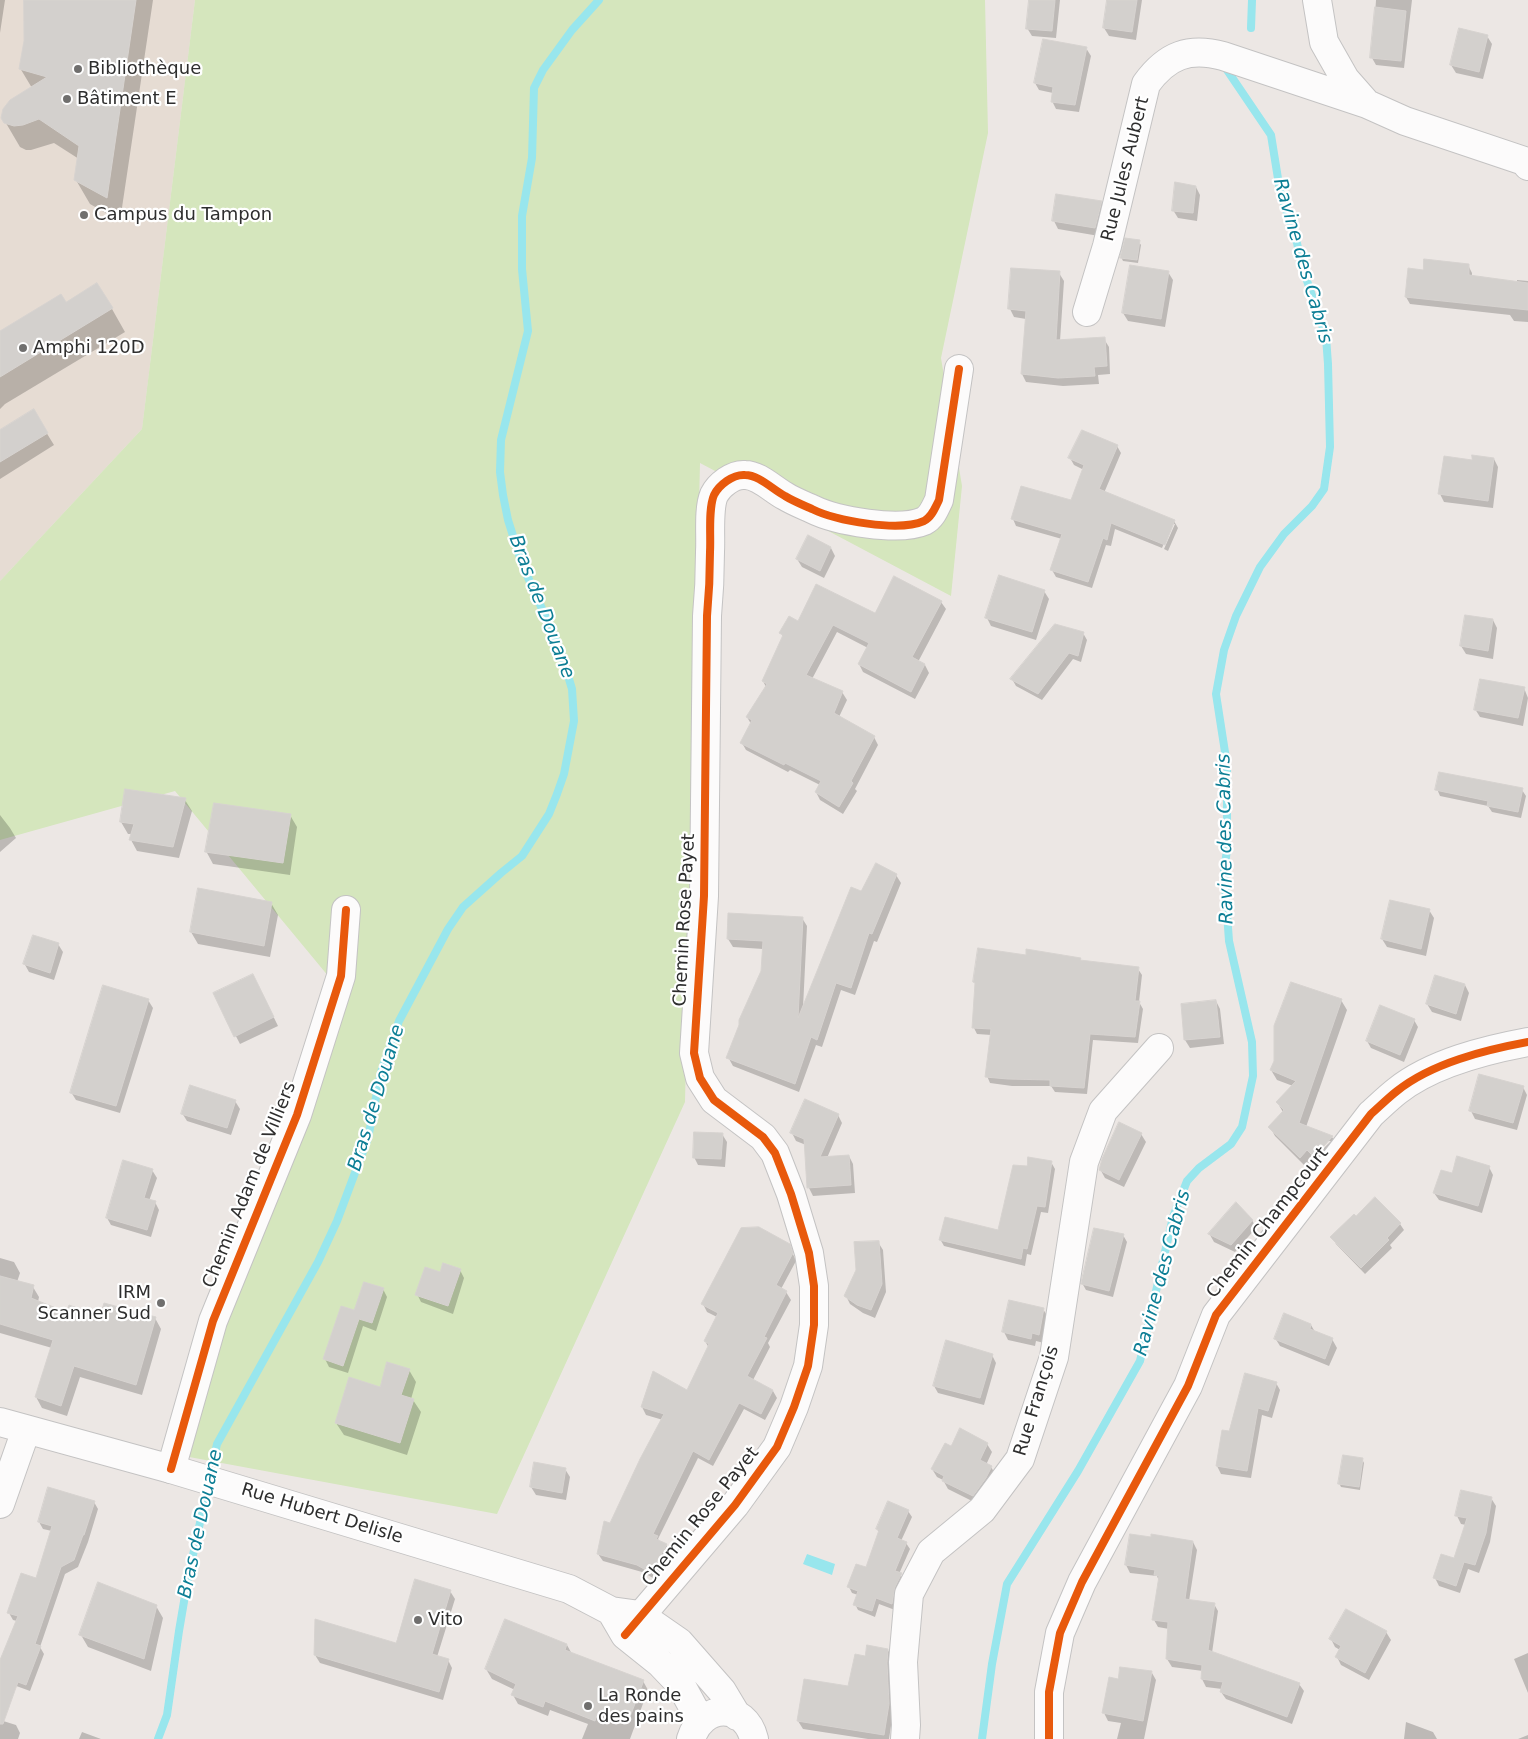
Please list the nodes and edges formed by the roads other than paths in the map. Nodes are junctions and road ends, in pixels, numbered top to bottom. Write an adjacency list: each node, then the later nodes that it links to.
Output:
1 (1317, 0): 2 (street)
2 (1367, 104): 3 (street); 4 (street, Rue Jules Aubert)
3 (1528, 166)
4 (1088, 312)
5 (958, 369): 13 (street, Chemin Rose Payet)
6 (346, 910): 11 (street, Chemin Adam de Villiers)
7 (1528, 1042): 18 (street, Chemin Champcourt)
8 (1159, 1048): 17 (street, Rue François)
9 (0, 1422): 10 (street, Rue Hubert Delisle)
10 (26, 1430): 11 (street, Rue Hubert Delisle); 12 (street)
11 (178, 1471): 13 (street, Rue Hubert Delisle)
12 (0, 1504)
13 (632, 1625): 14 (street, Rue Hubert Delisle); 15 (street)
14 (737, 1716): 15 (street); 16 (street, Rue Hubert Delisle)
15 (696, 1730)
16 (754, 1739)
17 (905, 1739)
18 (1049, 1739)

